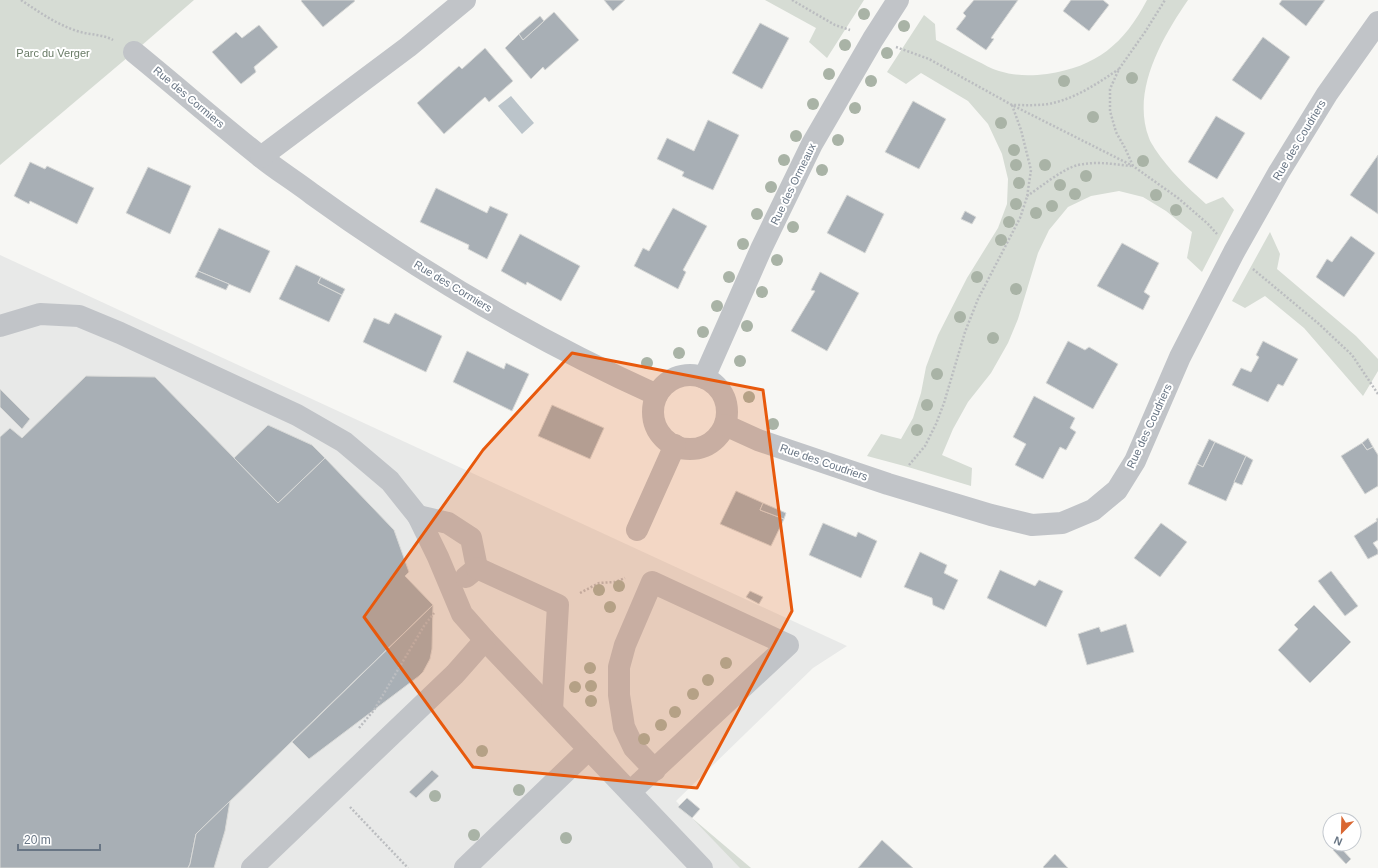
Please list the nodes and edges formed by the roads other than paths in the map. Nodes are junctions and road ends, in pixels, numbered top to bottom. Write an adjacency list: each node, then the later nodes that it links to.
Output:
1 (465, 0): 5 (street)
2 (898, 0): 7 (street, Rue des Ormeaux)
3 (1378, 22): 9 (street, Rue des Coudriers)
4 (134, 52): 5 (street, Rue des Cormiers)
5 (261, 157): 8 (street, Rue des Cormiers)
6 (0, 326): 11 (street)
7 (704, 378): 8 (street); 9 (street)
8 (657, 395): 10 (street)
9 (725, 425): 10 (street)
10 (675, 445): 12 (street)
11 (418, 516): 13 (street); 14 (street)
12 (637, 530)
13 (477, 568): 14 (street); 16 (street)
14 (452, 589): 15 (street)
15 (485, 640): 16 (street); 20 (street)
16 (552, 710): 17 (street)
17 (589, 749): 19 (street); 21 (street)
18 (654, 770): 18 (street); 19 (street)
19 (630, 792): 22 (street)
20 (252, 868)
21 (465, 868)
22 (702, 868)

